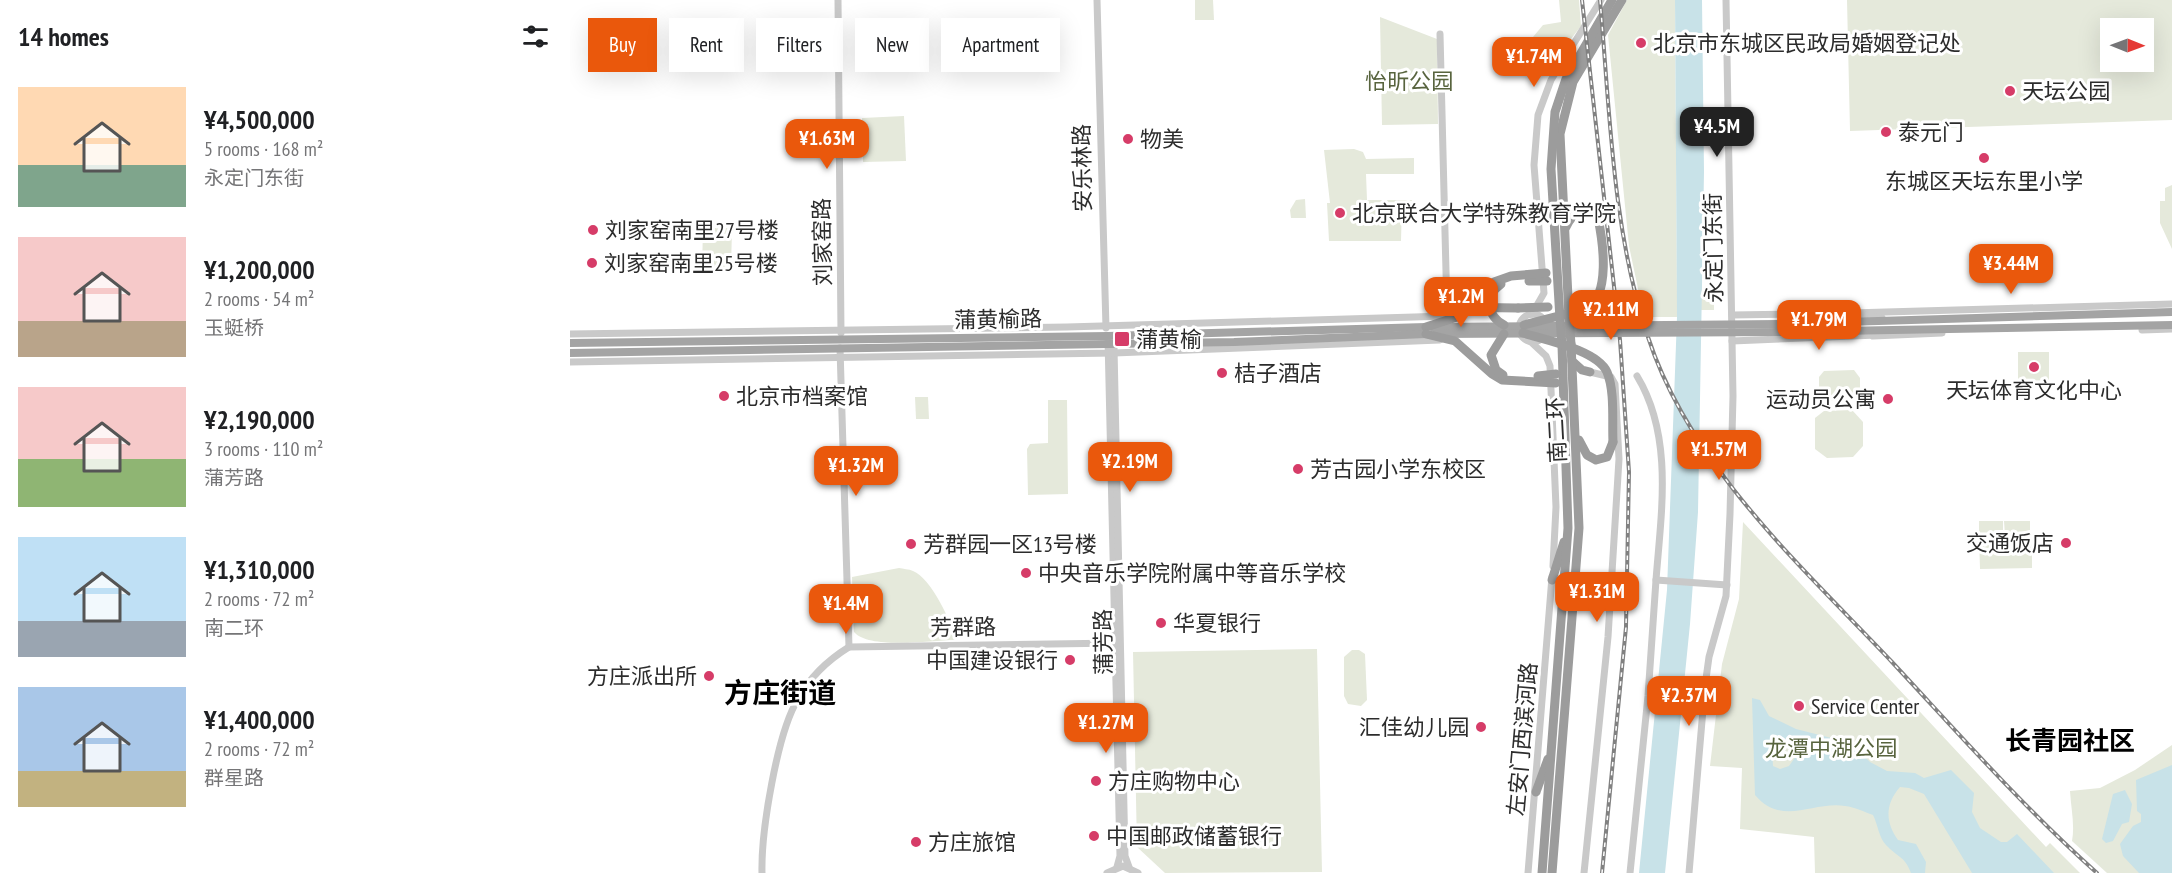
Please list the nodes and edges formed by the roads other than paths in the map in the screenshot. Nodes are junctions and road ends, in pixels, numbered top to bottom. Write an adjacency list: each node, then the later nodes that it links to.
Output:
1 (838, 0): 29 (street, 刘家窑路)
2 (1097, 0): 22 (street, 安乐林路)
3 (1601, 0): 11 (street)
4 (1612, 0): 9 (highway, 南二环)
5 (1622, 0): 8 (highway, 南二环)
6 (1726, 0): 19 (street, 永定门东街)
7 (1440, 34): 14 (street)
8 (1565, 229): 13 (highway, 南二环); 26 (highway, bridge)
9 (1557, 254): 10 (highway); 13 (highway, 南二环)
10 (1546, 277): 13 (highway); 30 (highway, bridge); 32 (highway, bridge)
11 (1545, 303): 13 (highway); 14 (highway, bridge); 17 (street)
12 (2172, 304): 16 (street)
13 (1561, 309): 47 (highway, 南二环, bridge)
14 (1448, 311): 22 (street); 25 (street)
15 (2172, 312): 20 (main road)
16 (1851, 313): 18 (street); 20 (street)
17 (1532, 314): 26 (street); 27 (street)
18 (1752, 314): 19 (street); 38 (street)
19 (1732, 315): 23 (street, 永定门东街)
20 (1893, 320): 24 (main road)
21 (2172, 325): 31 (main road)
22 (1105, 326): 29 (street); 42 (street, 安乐林路)
23 (1732, 328): 27 (street, bridge); 37 (street, 永定门东街)
24 (1780, 328): 26 (main road, bridge); 31 (main road)
25 (1449, 329): 26 (street); 43 (street)
26 (1520, 329): 30 (main road, bridge); 40 (street); 53 (highway, bridge)
27 (1548, 329): 40 (street)
28 (2172, 329): 35 (street)
29 (841, 330): 33 (street); 44 (street, 刘家窑路)
30 (1504, 330): 32 (main road, bridge); 50 (highway, bridge)
31 (1901, 330): 35 (street)
32 (1426, 331): 36 (main road, 蒲黄榆路); 42 (main road, 蒲黄榆路); 50 (highway, bridge)
33 (669, 333): 34 (street); 39 (street)
34 (570, 334)
35 (1873, 336): 38 (street)
36 (1277, 341): 42 (main road, 蒲黄榆路); 43 (main road)
37 (1732, 341): 38 (street); 57 (street, 永定门东街)
38 (1752, 341)
39 (676, 342): 41 (main road, 蒲黄榆路); 44 (main road, 蒲黄榆路)
40 (1531, 342): 55 (street, 左安门西滨河路)
41 (570, 343)
42 (1110, 346): 43 (street); 44 (main road, 蒲黄榆路); 44 (street); 58 (street, 蒲芳路)
43 (1261, 347)
44 (840, 348): 45 (main road, 蒲黄榆路); 46 (street); 59 (street, 刘家窑路)
45 (570, 353)
46 (570, 362)
47 (1567, 363): 48 (highway); 50 (highway); 51 (highway, 南二环); 52 (highway, 南二环)
48 (1590, 372): 51 (highway); 70 (street)
49 (1637, 376): 56 (street)
50 (1556, 378): 52 (highway)
51 (1574, 385): 53 (highway, 南二环)
52 (1564, 392): 54 (highway, 南二环)
53 (1576, 432): 69 (highway, 南二环)
54 (1568, 528): 55 (highway); 60 (highway, 南二环)
55 (1552, 580): 61 (street, 左安门西滨河路)
56 (1660, 580): 57 (street); 71 (street)
57 (1727, 585): 72 (street, 永定门东街)
58 (1118, 643): 59 (street, 芳群路); 62 (street, 蒲芳路); 63 (street, 蒲芳路)
59 (849, 647): 64 (street)
60 (1552, 748): 61 (highway); 68 (highway, 南二环)
61 (1536, 792): 67 (street, 左安门西滨河路)
62 (1117, 867): 63 (street); 65 (street)
63 (1129, 867): 66 (street)
64 (762, 873)
65 (1107, 873)
66 (1138, 873)
67 (1528, 873)
68 (1542, 873)
69 (1552, 873)
70 (1584, 873)
71 (1630, 873)
72 (1689, 873)

